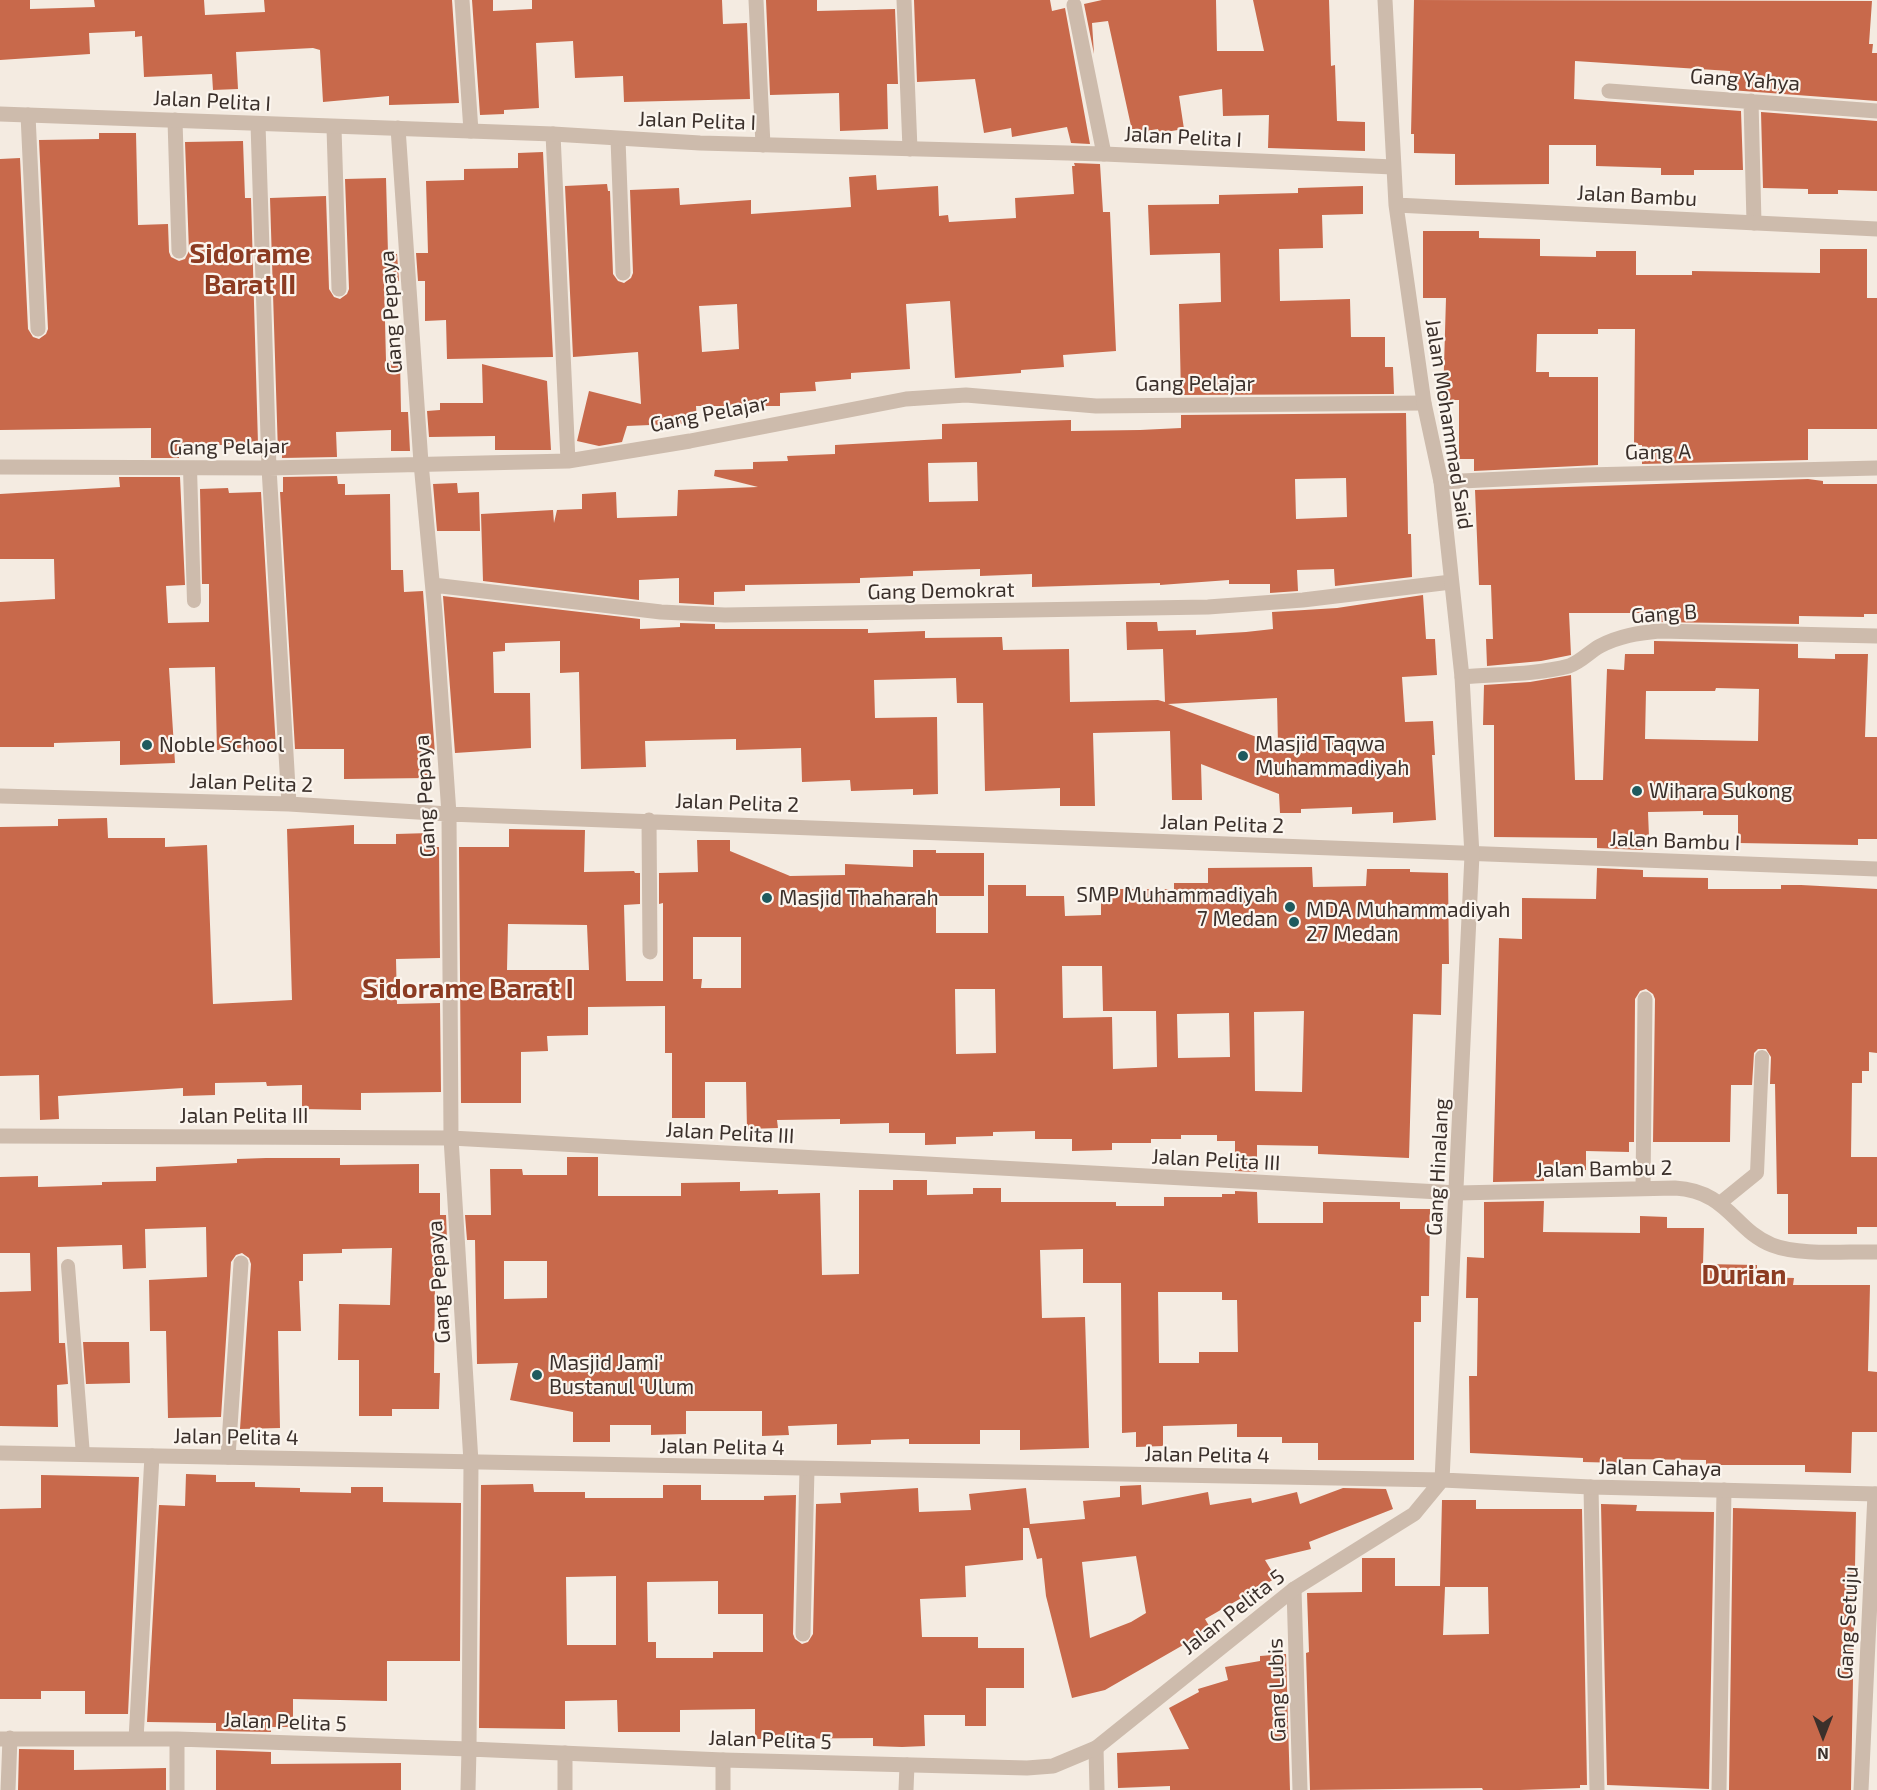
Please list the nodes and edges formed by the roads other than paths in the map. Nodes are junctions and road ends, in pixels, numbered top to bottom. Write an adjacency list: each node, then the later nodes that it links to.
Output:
1 (462, 0): 15 (street)
2 (756, 0): 18 (street)
3 (904, 0): 19 (street)
4 (1385, 0): 21 (street, Jalan Mohammad Said)
5 (1074, 5): 20 (street)
6 (1609, 91): 7 (street, Gang Yahya)
7 (1751, 101): 8 (street, Gang Yahya); 23 (street)
8 (1877, 111)
9 (0, 114): 10 (street, Jalan Pelita I)
10 (28, 116): 11 (street, Jalan Pelita I); 28 (street)
11 (175, 120): 12 (street, Jalan Pelita I); 25 (street)
12 (258, 124): 13 (street, Jalan Pelita I); 33 (street)
13 (334, 128): 14 (street, Jalan Pelita I); 27 (street)
14 (398, 129): 15 (street, Jalan Pelita I); 31 (street, Gang Pepaya)
15 (471, 131): 16 (street, Jalan Pelita I)
16 (553, 134): 17 (street, Jalan Pelita I); 30 (street)
17 (618, 140): 18 (street, Jalan Pelita I); 26 (street)
18 (763, 145): 19 (street, Jalan Pelita I)
19 (910, 149): 20 (street, Jalan Pelita I)
20 (1104, 154): 21 (street, Jalan Pelita I)
21 (1393, 167): 22 (street, Jalan Mohammad Said)
22 (1396, 205): 23 (street, Jalan Bambu); 29 (street, Jalan Mohammad Said)
23 (1754, 223): 24 (street, Jalan Bambu)
24 (1877, 229)
25 (179, 251)
26 (623, 273)
27 (339, 289)
28 (38, 329)
29 (1424, 403): 30 (street, Gang Pelajar); 36 (street, Jalan Mohammad Said)
30 (568, 460): 31 (street, Gang Pelajar)
31 (421, 463): 33 (street, Gang Pelajar); 38 (street, Gang Pepaya)
32 (0, 467): 35 (street, Gang Pelajar)
33 (269, 468): 35 (street, Gang Pelajar); 43 (street)
34 (1877, 468): 36 (street, Gang A)
35 (190, 469): 39 (lane)
36 (1441, 482): 37 (street, Jalan Mohammad Said)
37 (1450, 582): 38 (street, Gang Demokrat); 41 (street, Jalan Mohammad Said)
38 (432, 585): 44 (street, Gang Pepaya)
39 (194, 601)
40 (1877, 636): 41 (street, Gang B)
41 (1462, 677): 46 (street, Jalan Mohammad Said)
42 (0, 796): 43 (street, Jalan Pelita 2)
43 (289, 804): 44 (street, Jalan Pelita 2)
44 (449, 814): 45 (street, Jalan Pelita 2); 52 (street, Gang Pepaya)
45 (649, 820): 46 (street, Jalan Pelita 2); 48 (street)
46 (1472, 855): 47 (street, Jalan Bambu I); 54 (street, Gang Hinalang)
47 (1877, 869)
48 (650, 952)
49 (1645, 999): 53 (street)
50 (1762, 1058): 55 (lane)
51 (0, 1136): 52 (street, Jalan Pelita III)
52 (451, 1138): 54 (street, Jalan Pelita III); 63 (street, Gang Pepaya)
53 (1644, 1188): 54 (street, Jalan Bambu 2); 55 (street, Jalan Bambu 2)
54 (1458, 1193): 65 (street, Gang Hinalang)
55 (1720, 1203): 56 (street, Jalan Bambu 2)
56 (1877, 1252)
57 (241, 1263): 62 (street)
58 (68, 1266): 60 (lane)
59 (0, 1453): 60 (street, Jalan Pelita 4)
60 (82, 1455): 61 (street, Jalan Pelita 4)
61 (152, 1456): 62 (street, Jalan Pelita 4); 72 (street)
62 (228, 1458): 63 (street, Jalan Pelita 4)
63 (471, 1462): 64 (street, Jalan Pelita 4); 75 (street, Gang Pepaya)
64 (807, 1469): 65 (street, Jalan Pelita 4); 70 (street)
65 (1442, 1480): 66 (street, Jalan Cahaya); 69 (street, Jalan Pelita 5)
66 (1591, 1487): 67 (street, Jalan Cahaya); 87 (street)
67 (1724, 1490): 68 (street, Jalan Cahaya); 88 (street)
68 (1876, 1494): 89 (street, Gang Setuju)
69 (1294, 1588): 74 (street, Jalan Pelita 5); 86 (street, Gang Lubis)
70 (802, 1634)
71 (5, 1738): 72 (street, Jalan Pelita 5); 79 (street)
72 (136, 1739): 73 (street, Jalan Pelita 5)
73 (177, 1739): 75 (street, Jalan Pelita 5); 80 (street)
74 (1096, 1748): 78 (street, Jalan Pelita 5); 85 (street)
75 (469, 1749): 76 (street, Jalan Pelita 5); 81 (street, Gang Pepaya)
76 (565, 1752): 77 (street, Jalan Pelita 5); 82 (street)
77 (723, 1760): 78 (street, Jalan Pelita 5); 83 (street)
78 (907, 1765): 84 (street)
79 (8, 1790)
80 (177, 1790)
81 (468, 1790)
82 (565, 1790)
83 (723, 1790)
84 (906, 1790)
85 (1097, 1790)
86 (1300, 1790)
87 (1597, 1790)
88 (1719, 1790)
89 (1861, 1790)

